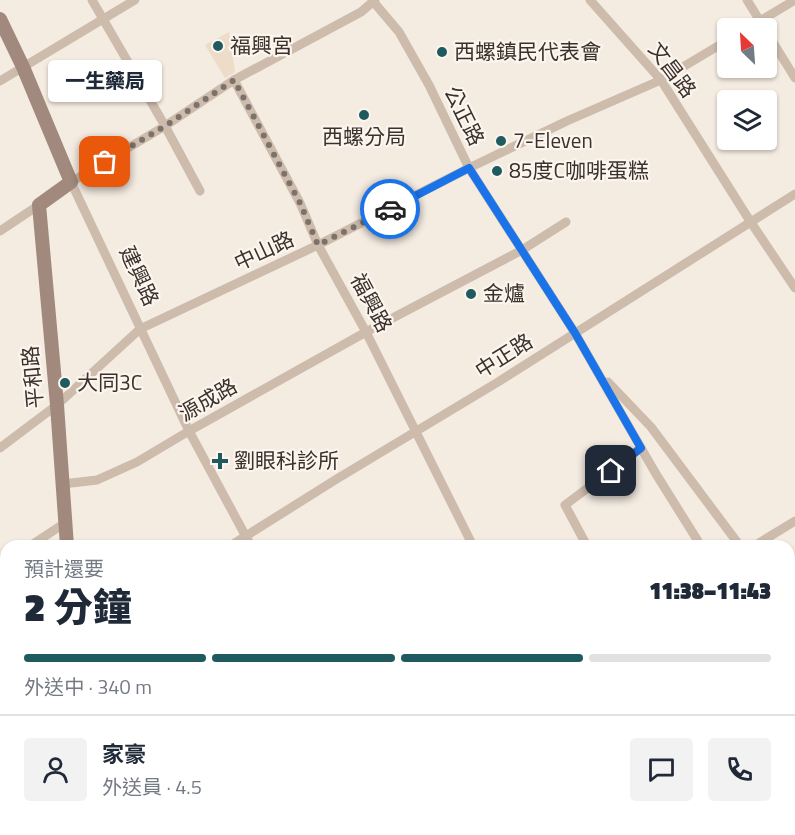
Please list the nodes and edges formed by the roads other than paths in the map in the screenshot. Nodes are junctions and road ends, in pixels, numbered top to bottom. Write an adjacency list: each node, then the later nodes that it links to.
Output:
1 (92, 0): 10 (street)
2 (135, 0): 10 (street)
3 (590, 0): 16 (street, 文昌路)
4 (747, 0): 7 (street)
5 (795, 0): 8 (street)
6 (374, 1): 15 (street); 19 (street, 公正路)
7 (758, 18)
8 (774, 18)
9 (0, 19): 13 (main road, 建興路)
10 (103, 20): 13 (street); 18 (street)
11 (717, 46): 16 (street, 中山路)
12 (777, 48): 14 (street)
13 (23, 67): 17 (street); 20 (main road, 建興路)
14 (795, 78)
15 (234, 80): 18 (street); 27 (street, 福興路)
16 (660, 80): 19 (street, 中山路); 24 (street, 文昌路)
17 (0, 81)
18 (165, 126): 20 (street); 21 (street)
19 (469, 168): 27 (street, 中山路); 28 (street, 公正路)
20 (71, 182): 23 (main road); 30 (street, 建興路)
21 (200, 191)
22 (795, 194): 24 (street, 中正路)
23 (39, 205): 26 (street); 34 (main road, 平和路)
24 (750, 221): 29 (street, 文昌路); 32 (street, 中正路)
25 (566, 222): 28 (street, 源成路)
26 (0, 231)
27 (318, 245): 30 (street, 中山路); 31 (street, 福興路)
28 (522, 250): 31 (street, 源成路); 32 (street, 公正路)
29 (795, 288)
30 (140, 329): 34 (street, 中山路); 35 (street, 建興路)
31 (366, 332): 35 (street, 源成路); 36 (street, 福興路)
32 (575, 333): 33 (street, 公正路); 36 (street, 中正路)
33 (597, 372): 38 (street, 公正路); 50 (street, 公正路)
34 (57, 405): 37 (street, 中山路); 39 (main road, 平和路)
35 (189, 431): 39 (street, 源成路); 42 (street, 建興路)
36 (416, 432): 42 (street, 中正路); 47 (street, 福興路)
37 (0, 448)
38 (641, 448): 48 (street); 49 (street, 公正路)
39 (63, 484): 41 (main road, 平和路)
40 (795, 521): 51 (street)
41 (65, 523): 43 (street); 44 (main road, 平和路)
42 (246, 535): 45 (street, 中正路); 46 (street, 建興路)
43 (39, 540)
44 (66, 540)
45 (239, 540)
46 (248, 540)
47 (470, 540)
48 (584, 540)
49 (697, 540)
50 (736, 540)
51 (764, 540)

